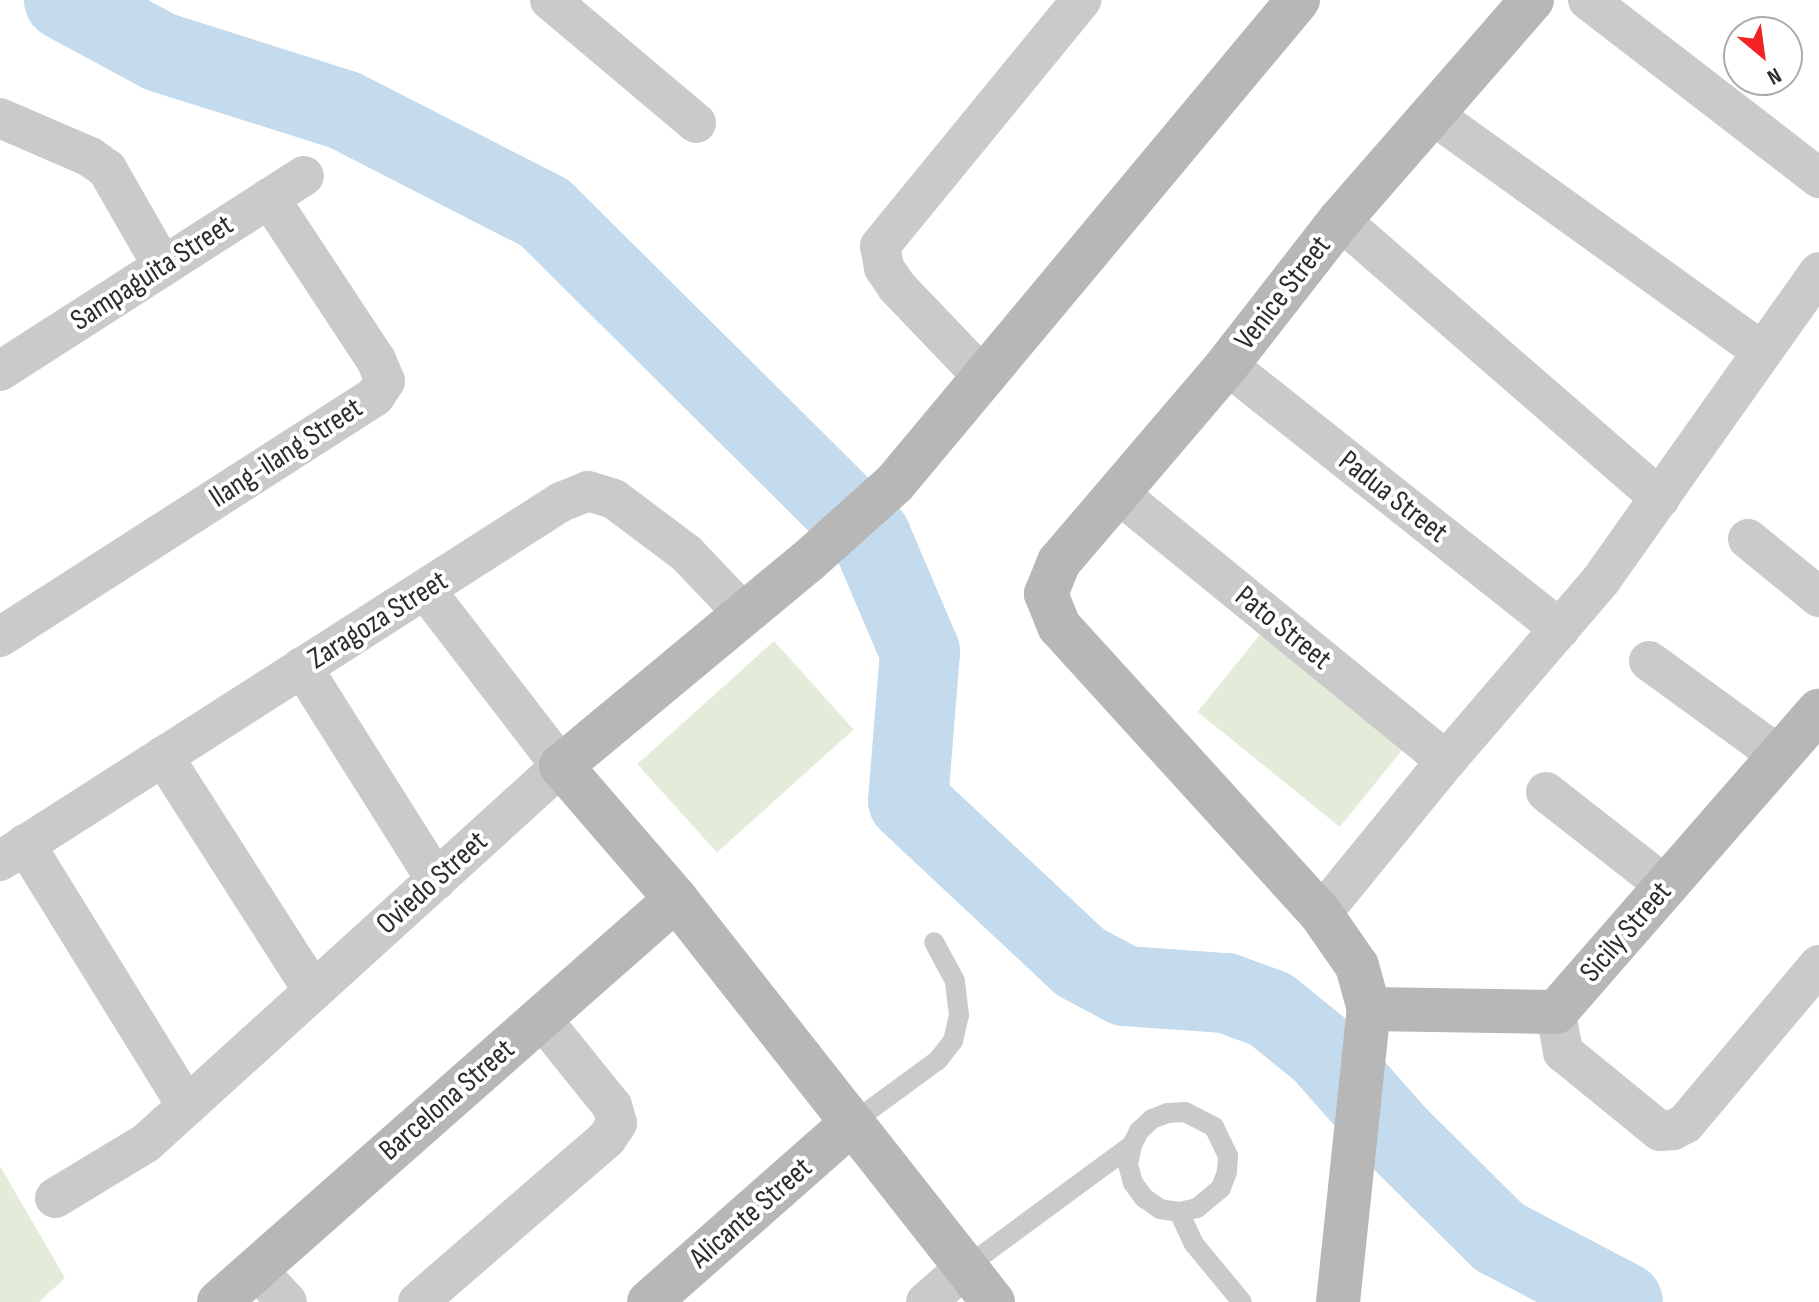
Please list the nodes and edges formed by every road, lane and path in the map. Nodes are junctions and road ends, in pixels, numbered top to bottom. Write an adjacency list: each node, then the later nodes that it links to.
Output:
1 (550, 0): 8 (street)
2 (1081, 0): 18 (street)
3 (1298, 0): 18 (street, Oviedo Street)
4 (1532, 0): 6 (street, Venice Street)
5 (1588, 0): 10 (street)
6 (1433, 115): 12 (street, Venice Street); 15 (street)
7 (0, 118): 13 (street)
8 (696, 123)
9 (304, 176): 11 (street, Sampaguita Street)
10 (1819, 178)
11 (269, 198): 13 (street, Sampaguita Street); 26 (street, Ilang-ilang Street)
12 (1340, 220): 16 (street, Venice Street); 20 (street)
13 (162, 265): 17 (street, Sampaguita Street)
14 (1819, 272): 15 (street)
15 (1761, 351): 20 (street)
16 (1227, 365): 19 (street, Venice Street); 25 (street, Padua Street)
17 (0, 371)
18 (984, 378): 24 (street, Oviedo Street)
19 (1119, 494): 32 (street, Pato Street); 39 (street, Venice Street)
20 (1660, 498): 25 (street)
21 (1748, 539): 23 (street)
22 (426, 591): 24 (street, Zaragoza Street); 28 (street, Zaragoza Street); 33 (street)
23 (1819, 597)
24 (744, 614): 33 (street, Oviedo Street)
25 (1560, 629): 32 (street)
26 (0, 637)
27 (1649, 661): 31 (street)
28 (302, 667): 30 (street, Zaragoza Street); 36 (street)
29 (1819, 711): 31 (street, Sicily Street)
30 (163, 756): 35 (street, Zaragoza Street); 42 (street)
31 (1781, 757): 37 (street, Sicily Street)
32 (1446, 761): 39 (street)
33 (561, 766): 36 (street, Oviedo Street); 38 (street)
34 (1546, 792): 37 (street)
35 (13, 852): 46 (street)
36 (436, 880): 42 (street, Oviedo Street)
37 (1666, 886): 44 (street, Sicily Street)
38 (676, 899): 45 (street, Barcelona Street); 47 (street)
39 (1321, 914): 43 (street)
40 (934, 942): 47 (lane)
41 (1819, 965): 44 (street)
42 (313, 991): 46 (street, Oviedo Street)
43 (1369, 1009): 44 (street); 60 (street)
44 (1556, 1012)
45 (541, 1018): 52 (street, Barcelona Street); 55 (street)
46 (187, 1106): 49 (street, Oviedo Street)
47 (852, 1123): 51 (street); 56 (street, Alicante Street)
48 (1132, 1145): 50 (lane); 50 (lane); 51 (lane)
49 (55, 1198)
50 (1179, 1212): 59 (lane)
51 (966, 1267): 57 (street); 58 (street)
52 (256, 1269): 53 (street, Barcelona Street); 54 (street)
53 (219, 1302)
54 (287, 1302)
55 (418, 1302)
56 (649, 1302)
57 (926, 1302)
58 (993, 1302)
59 (1242, 1302)
60 (1338, 1302)

